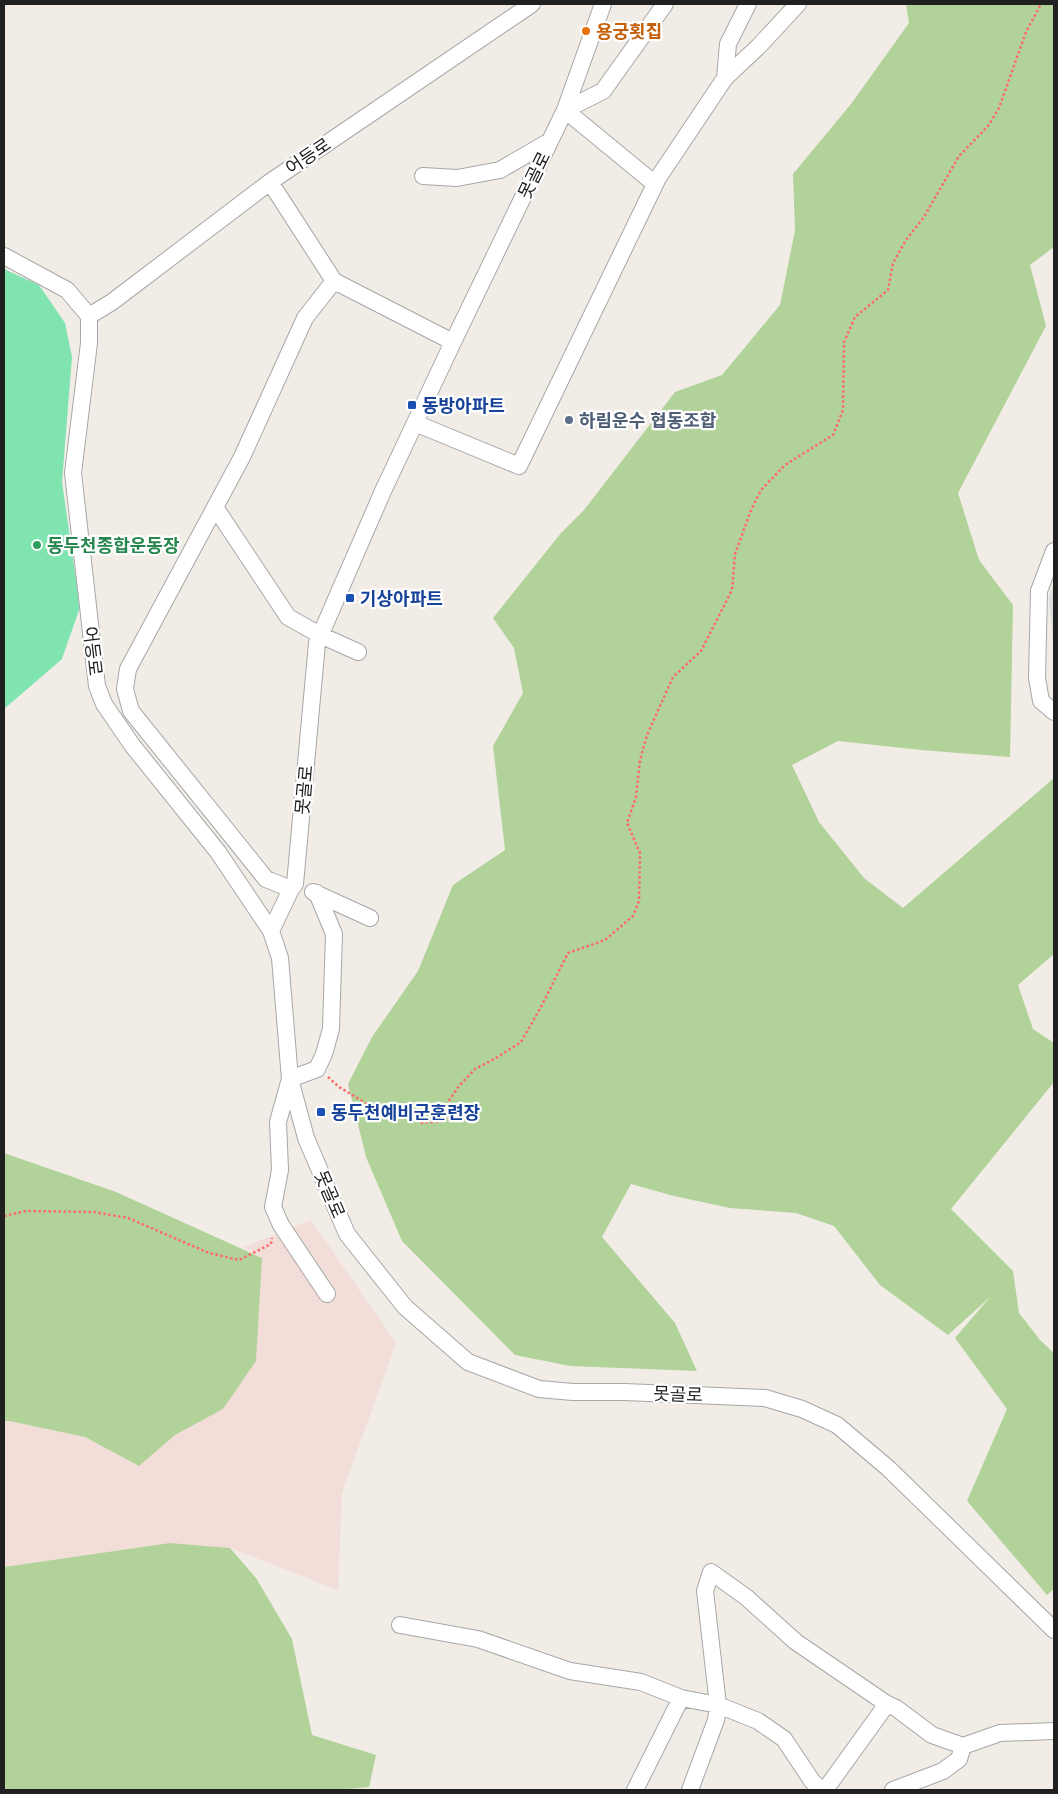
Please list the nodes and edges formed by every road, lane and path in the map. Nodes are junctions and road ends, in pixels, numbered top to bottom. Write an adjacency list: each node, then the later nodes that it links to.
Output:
1 (532, 4): 11 (street, 어등로)
2 (603, 4): 8 (street, 못골로)
3 (665, 4): 8 (street)
4 (748, 4): 7 (street)
5 (798, 4): 7 (street)
6 (1041, 4): 27 (path)
7 (724, 78): 12 (street)
8 (565, 110): 9 (street, 못골로); 12 (street)
9 (550, 142): 10 (street); 16 (street, 못골로)
10 (423, 176)
11 (270, 182): 14 (street); 15 (street, 어등로)
12 (655, 184): 17 (street)
13 (4, 256): 15 (street)
14 (334, 281): 16 (street); 18 (street)
15 (89, 316): 26 (street, 어등로)
16 (453, 342): 17 (street, 못골로)
17 (415, 422): 20 (street, 못골로)
18 (215, 507): 20 (street); 23 (street)
19 (1054, 551): 22 (street)
20 (320, 636): 21 (street); 23 (street, 못골로)
21 (358, 652)
22 (1054, 712)
23 (293, 886): 24 (street); 26 (street, 못골로)
24 (317, 893): 25 (street); 27 (street)
25 (370, 918)
26 (271, 931): 28 (street, 못골로)
27 (317, 1069): 28 (street)
28 (290, 1079): 29 (street); 33 (street, 못골로)
29 (277, 1215): 30 (path); 31 (street)
30 (4, 1216)
31 (327, 1294)
32 (400, 1625): 34 (street)
33 (1054, 1630)
34 (681, 1698): 36 (street); 39 (street)
35 (887, 1704): 36 (street); 38 (street); 42 (street)
36 (718, 1705): 40 (street); 41 (street)
37 (1054, 1731): 38 (street)
38 (963, 1746): 43 (street)
39 (635, 1790)
40 (690, 1790)
41 (821, 1790)
42 (826, 1790)
43 (893, 1790)

